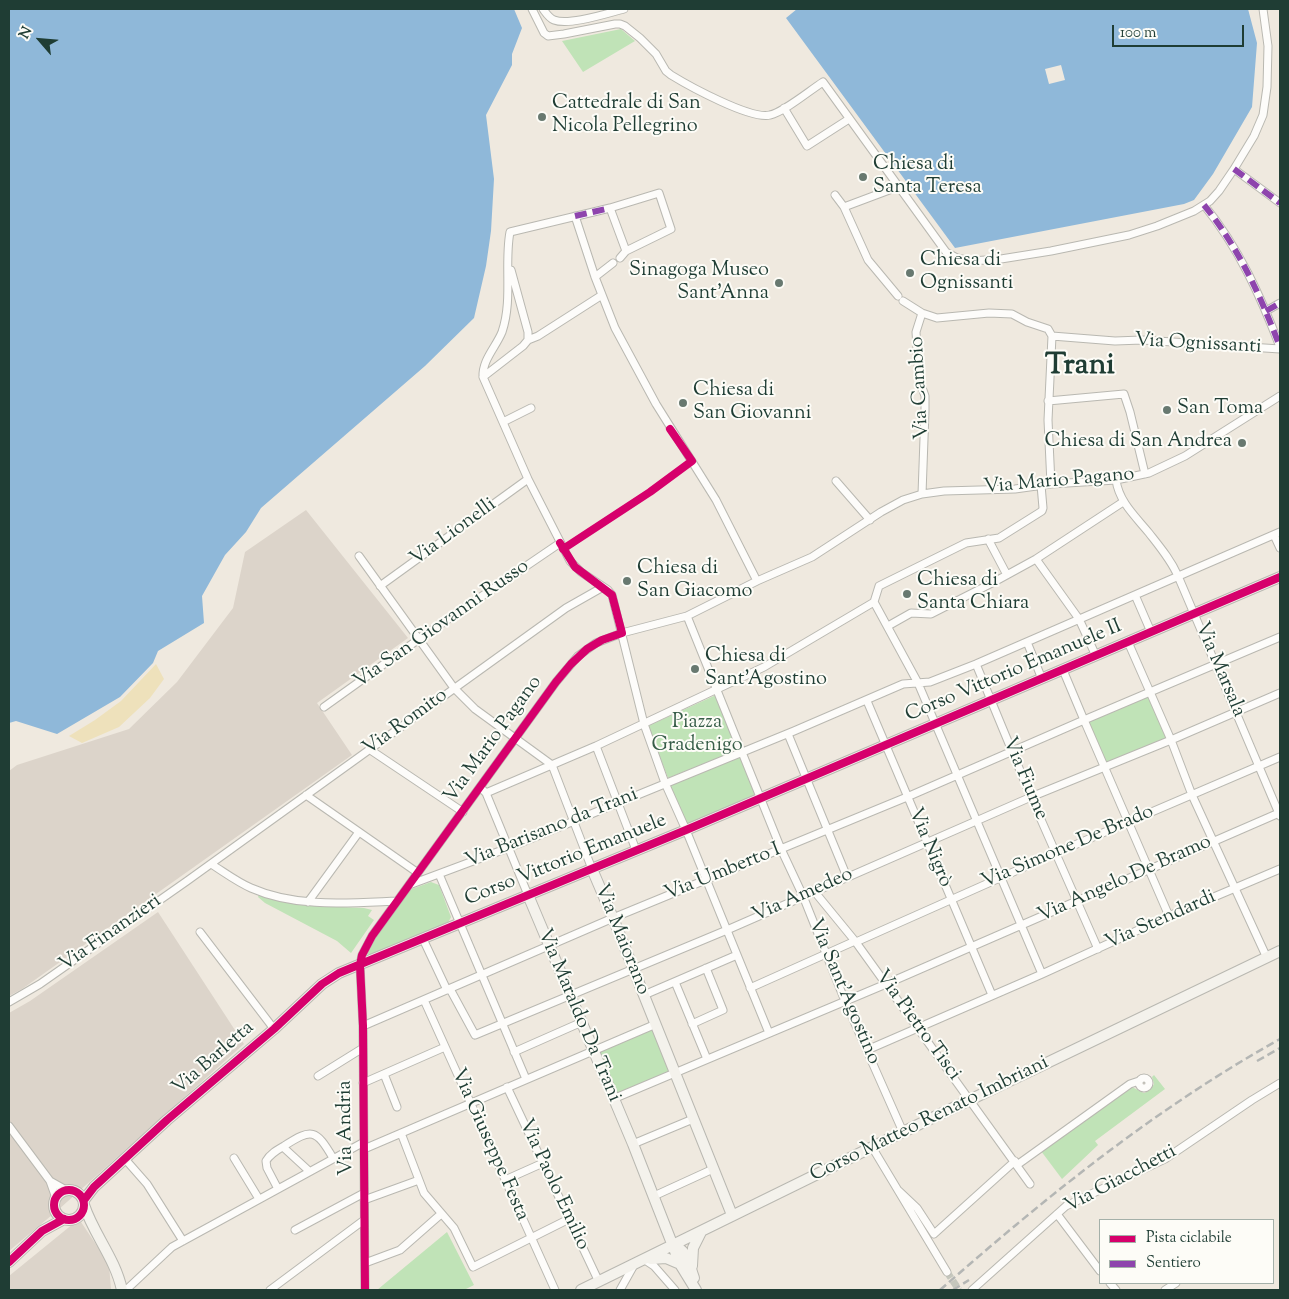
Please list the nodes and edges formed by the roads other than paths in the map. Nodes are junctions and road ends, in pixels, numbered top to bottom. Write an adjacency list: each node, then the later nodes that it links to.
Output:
1 (532, 9): 5 (street)
2 (543, 9): 3 (street)
3 (624, 9)
4 (1262, 9): 7 (street)
5 (784, 108): 6 (street); 6 (street)
6 (850, 118): 8 (street)
7 (1234, 169): 10 (street); 11 (street)
8 (900, 186): 11 (street); 12 (street)
9 (835, 195): 12 (street)
10 (1280, 202)
11 (1204, 205): 20 (street)
12 (844, 207): 21 (street)
13 (610, 208): 14 (street); 15 (street); 15 (street)
14 (575, 216): 16 (street); 17 (street)
15 (626, 251): 17 (street)
16 (509, 263): 23 (street); 25 (street)
17 (595, 277): 18 (street)
18 (602, 295): 23 (street); 48 (street)
19 (1280, 303): 20 (street)
20 (1266, 311): 24 (street)
21 (922, 313): 22 (street); 36 (street, Via Cambio)
22 (1052, 336): 24 (street, Via Ognissanti); 27 (street)
23 (528, 340): 25 (street)
24 (1280, 348)
25 (483, 377): 29 (street)
26 (1280, 396): 30 (street, Via Mario Pagano)
27 (1048, 401): 30 (street); 34 (street)
28 (531, 408): 29 (street)
29 (503, 422): 31 (street)
30 (1145, 474): 32 (street, Via Mario Pagano)
31 (528, 479): 41 (street); 49 (street, Via Lionelli)
32 (1116, 480): 34 (street, Via Mario Pagano); 37 (street, Via Marsala)
33 (836, 481): 38 (street)
34 (1051, 484): 35 (street, Via Mario Pagano)
35 (1041, 485): 36 (street, Via Mario Pagano); 40 (street)
36 (922, 494): 38 (street, Via Mario Pagano)
37 (1123, 502): 44 (street); 46 (street, Via Marsala)
38 (870, 520): 48 (street, Via Mario Pagano)
39 (1277, 533): 42 (street); 46 (street)
40 (988, 539): 45 (street); 52 (street)
41 (560, 543): 50 (street); 60 (street, Via San Giovanni Russo)
42 (1280, 548)
43 (359, 556): 49 (street)
44 (1036, 559): 45 (street); 55 (street)
45 (1007, 575): 56 (street)
46 (1178, 576): 51 (street); 53 (street, Via Marsala)
47 (1280, 577): 53 (street, Corso Vittorio Emanuele II)
48 (757, 581): 54 (street, Via Mario Pagano)
49 (380, 586): 60 (street)
50 (603, 587): 58 (street); 69 (street, Via Romito)
51 (1135, 595): 55 (street); 57 (street)
52 (874, 602): 56 (street); 70 (street)
53 (1194, 613): 57 (street, Corso Vittorio Emanuele II); 64 (street, Via Marsala)
54 (687, 616): 58 (street, Via Mario Pagano); 70 (street)
55 (1079, 619): 61 (street); 63 (street)
56 (888, 626): 68 (street)
57 (1151, 632): 62 (street, Corso Vittorio Emanuele II)
58 (622, 633): 79 (street); 81 (street, Via Mario Pagano)
59 (1280, 637): 64 (street)
60 (419, 639): 69 (street); 75 (street, Via San Giovanni Russo)
61 (1027, 642): 65 (street); 67 (street)
62 (1128, 642): 63 (street, Corso Vittorio Emanuele II); 71 (street)
63 (1096, 656): 66 (street, Corso Vittorio Emanuele II)
64 (1215, 663): 71 (street); 76 (street, Via Marsala)
65 (976, 664): 68 (street); 73 (street, Via Fiume)
66 (1063, 670): 67 (street, Corso Vittorio Emanuele II); 77 (street)
67 (1042, 679): 73 (street, Corso Vittorio Emanuele II)
68 (918, 683): 74 (street); 78 (street)
69 (454, 688): 81 (street); 85 (street, Via Romito)
70 (717, 690): 79 (street); 87 (street)
71 (1150, 692): 77 (street, Via Umberto I); 82 (street)
72 (1280, 694): 76 (street)
73 (991, 700): 78 (street, Corso Vittorio Emanuele II); 86 (street, Via Fiume)
74 (867, 701): 80 (street); 83 (street, Via Nigrò)
75 (324, 707)
76 (1236, 712): 82 (street); 90 (street, Via Marsala)
77 (1084, 720): 86 (street, Via Umberto I); 91 (street)
78 (935, 723): 83 (street, Corso Vittorio Emanuele II); 92 (street)
79 (644, 724): 84 (street); 94 (street)
80 (788, 734): 87 (street); 93 (street)
81 (516, 738): 89 (street); 95 (street, Via Mario Pagano)
82 (1171, 740): 91 (street, Via Amedeo); 97 (street)
83 (885, 745): 93 (street, Corso Vittorio Emanuele II); 99 (street, Via Nigrò)
84 (596, 746): 89 (street); 101 (street)
85 (369, 749): 96 (street, Via Romito); 102 (street)
86 (1011, 750): 92 (street, Via Umberto I); 100 (street, Via Fiume)
87 (743, 752): 94 (street); 98 (street)
88 (1280, 757): 90 (street, Via Simone De Brado)
89 (552, 765): 95 (street); 104 (street, Via Maiorano)
90 (1259, 767): 97 (street, Via Simone De Brado); 103 (street, Via Marsala)
91 (1105, 768): 100 (street, Via Amedeo); 106 (street)
92 (958, 774): 99 (street, Via Umberto I); 105 (street)
93 (806, 778): 98 (street, Corso Vittorio Emanuele II); 108 (street)
94 (665, 783): 101 (street, Via Barisano da Trani); 107 (street)
95 (483, 790): 102 (street, Via Mario Pagano); 112 (street, Via Maraldo Da Trani)
96 (306, 795): 109 (street); 116 (street, Via Romito)
97 (1192, 795): 106 (street, Via Simone De Brado); 110 (street)
98 (761, 797): 107 (street); 113 (street, Via Sant'Agostino)
99 (907, 797): 108 (street, Via Umberto I); 111 (street, Via Nigrò)
100 (1032, 797): 105 (street, Via Amedeo); 115 (street, Via Fiume)
101 (618, 802): 104 (street, Via Barisano da Trani); 114 (street)
102 (463, 812): 120 (street, Via Mario Pagano)
103 (1279, 815): 110 (street, Via Angelo De Bramo)
104 (574, 820): 112 (street, Via Barisano da Trani); 117 (street, Via Maiorano)
105 (977, 821): 111 (street, Via Amedeo); 123 (street)
106 (1128, 821): 115 (street, Via Simone De Brado); 119 (street)
107 (686, 830): 114 (street, Corso Vittorio Emanuele); 124 (street)
108 (827, 830): 113 (street, Via Umberto I); 122 (street)
109 (359, 832): 120 (street); 133 (street)
110 (1214, 841): 119 (street, Via Angelo De Bramo); 126 (street)
111 (926, 842): 122 (street, Via Amedeo); 130 (street, Via Nigrò)
112 (508, 848): 121 (street, Via Barisano da Trani); 128 (street, Via Maraldo Da Trani)
113 (781, 849): 124 (street, Via Umberto I); 129 (street, Via Sant'Agostino)
114 (636, 850): 117 (street, Corso Vittorio Emanuele)
115 (1056, 852): 123 (street, Via Simone De Brado); 131 (street, Via Fiume)
116 (211, 864): 133 (street); 163 (street, Via Finanzieri)
117 (592, 869): 128 (street, Corso Vittorio Emanuele); 135 (street, Via Maiorano)
118 (1280, 869): 126 (street, Via Stendardi)
119 (1149, 870): 131 (street, Via Angelo De Bramo); 134 (street)
120 (418, 873): 125 (street, Via Mario Pagano)
121 (439, 874): 125 (street, Via Barisano da Trani); 136 (street)
122 (847, 877): 127 (street, Via Amedeo)
123 (1002, 877): 130 (street, Via Simone De Brado); 137 (street)
124 (706, 879): 135 (street, Via Umberto I); 138 (street)
125 (409, 886): 132 (street, Via Mario Pagano)
126 (1236, 889): 134 (street, Via Stendardi); 148 (street)
127 (814, 892): 129 (street, Via Amedeo); 141 (street, Via Pietro Tisci)
128 (528, 895): 136 (street, Corso Vittorio Emanuele); 142 (street, Via Maraldo Da Trani)
129 (803, 896): 138 (street, Via Amedeo); 146 (street, Via Sant'Agostino)
130 (950, 899): 141 (street, Via Simone De Brado); 143 (street, Via Nigrò)
131 (1077, 900): 137 (street, Via Angelo De Bramo); 144 (street, Via Fiume)
132 (397, 901): 133 (street); 149 (street, Via Mario Pagano)
133 (308, 902)
134 (1169, 916): 144 (street, Via Stendardi)
135 (613, 918): 142 (street, Via Umberto I); 150 (street, Via Maiorano)
136 (459, 923): 140 (street, Corso Vittorio Emanuele); 153 (street)
137 (1022, 925): 143 (street, Via Angelo De Bramo); 152 (street)
138 (727, 930): 147 (street); 150 (street, Via Amedeo)
139 (200, 932): 170 (street)
140 (423, 939): 149 (street, Via Barletta); 157 (street)
141 (856, 942): 146 (street, Via Simone De Brado); 155 (street, Via Pietro Tisci)
142 (549, 946): 153 (street, Via Umberto I); 158 (street, Via Maraldo Da Trani)
143 (971, 947): 155 (street, Via Angelo De Bramo); 160 (street, Via Nigrò)
144 (1098, 949): 152 (street, Via Stendardi)
145 (1280, 951): 148 (street, Corso Matteo Renato Imbriani)
146 (827, 954): 156 (street, Via Simone De Brado); 162 (street, Via Sant'Agostino)
147 (737, 955): 151 (street); 156 (street)
148 (1267, 958): 187 (street, Corso Matteo Renato Imbriani)
149 (360, 965): 168 (street, Via Andria); 170 (street, Via Barletta)
150 (633, 968): 158 (street, Via Amedeo); 159 (street, Via Maiorano)
151 (706, 968): 154 (street); 167 (street)
152 (1042, 974): 160 (street, Via Stendardi)
153 (481, 975): 157 (street, Via Umberto I); 165 (street)
154 (674, 982): 159 (street); 167 (street)
155 (886, 984): 162 (street, Via Angelo De Bramo); 169 (street, Via Pietro Tisci)
156 (750, 988): 171 (street)
157 (449, 990): 161 (street, Via Umberto I); 165 (street, Via Amedeo)
158 (570, 994): 164 (street, Via Maraldo Da Trani); 165 (street, Via Amedeo)
159 (644, 995): 166 (street, Via Maiorano)
160 (992, 995): 169 (street, Via Stendardi)
161 (424, 1000): 168 (street, Via Umberto I); 172 (street, Via Giuseppe Festa)
162 (845, 1001): 171 (street, Via Angelo De Bramo); 174 (street, Via Sant'Agostino)
163 (9, 1002)
164 (582, 1022): 175 (street, Via Maraldo Da Trani); 176 (street)
165 (502, 1023): 176 (street)
166 (656, 1024): 175 (street); 178 (street, Via Maiorano)
167 (692, 1024): 177 (street)
168 (363, 1026): 173 (street, Via Andria)
169 (916, 1027): 174 (street, Via Stendardi); 187 (street, Via Pietro Tisci)
170 (274, 1029): 198 (street, Via Barletta)
171 (769, 1033): 177 (street, Via Angelo De Bramo)
172 (445, 1047): 179 (street); 188 (street, Via Giuseppe Festa)
173 (363, 1048): 180 (street, Via Andria); 183 (street, Via Andria)
174 (867, 1050): 192 (street, Via Sant'Agostino)
175 (594, 1051): 181 (street); 186 (street, Via Maraldo Da Trani)
176 (514, 1052): 181 (street)
177 (707, 1059): 178 (street, Via Angelo De Bramo)
178 (674, 1072): 186 (street, Via Angelo De Bramo); 190 (street, Via Maiorano)
179 (384, 1074): 183 (street); 189 (street)
180 (318, 1076)
181 (526, 1079): 185 (street)
182 (1139, 1081): 202 (street)
183 (363, 1083): 195 (street, Via Andria)
184 (1280, 1083): 219 (street, Via Giacchetti)
185 (508, 1087): 188 (street); 201 (street, Via Paolo Emilio)
186 (613, 1099): 194 (street, Via Maraldo Da Trani)
187 (971, 1100): 192 (street, Corso Matteo Renato Imbriani); 202 (street, Via Pietro Tisci)
188 (470, 1104): 193 (street); 206 (street, Via Giuseppe Festa)
189 (397, 1107)
190 (693, 1119): 194 (street); 203 (street, Via Maiorano)
191 (9, 1126): 207 (street)
192 (903, 1132): 197 (street, Corso Matteo Renato Imbriani)
193 (401, 1133): 195 (street); 205 (street)
194 (632, 1144): 212 (street, Via Maraldo Da Trani)
195 (364, 1145): 200 (street); 213 (street, Via Andria)
196 (283, 1147): 200 (street); 204 (street); 209 (street)
197 (872, 1147): 211 (street); 220 (street, Corso Matteo Renato Imbriani)
198 (125, 1158): 215 (street, Via Barletta); 230 (street)
199 (234, 1158): 216 (street)
200 (333, 1158): 204 (street)
201 (543, 1163): 206 (street); 223 (street, Via Paolo Emilio)
202 (1016, 1163): 208 (street, Via Pietro Tisci); 211 (street)
203 (713, 1169): 212 (street); 220 (street, Via Maiorano)
204 (309, 1172): 209 (street)
205 (418, 1180): 213 (street); 218 (street)
206 (505, 1180): 229 (street, Via Giuseppe Festa)
207 (50, 1181): 210 (street); 214 (street)
208 (1030, 1184)
209 (278, 1189): 216 (street)
210 (66, 1190): 214 (street); 215 (street, Via Barletta)
211 (899, 1191): 238 (street)
212 (654, 1196): 231 (street, Via Maraldo Da Trani)
213 (364, 1197): 224 (street, Via Andria); 226 (street)
214 (56, 1198): 217 (street)
215 (82, 1199): 221 (street); 225 (street)
216 (259, 1199): 230 (street)
217 (56, 1210): 222 (street); 227 (street)
218 (441, 1214): 229 (street); 234 (street)
219 (1058, 1214): 237 (street); 251 (street, Via Giacchetti)
220 (732, 1215): 228 (street, Corso Matteo Renato Imbriani)
221 (78, 1217): 222 (street); 225 (street)
222 (64, 1219): 227 (street)
223 (569, 1219): 229 (street); 240 (street, Via Paolo Emilio)
224 (364, 1220): 234 (street, Via Andria); 244 (street)
225 (90, 1222): 242 (street)
226 (295, 1230)
227 (42, 1231): 233 (street)
228 (701, 1232): 231 (street, Corso Matteo Renato Imbriani); 239 (street)
229 (532, 1238): 246 (street, Via Giuseppe Festa)
230 (184, 1241): 243 (street)
231 (674, 1246): 232 (street, Corso Matteo Renato Imbriani); 235 (street, Via Maraldo Da Trani); 239 (street)
232 (645, 1260): 235 (street); 236 (street, Corso Matteo Renato Imbriani); 241 (street)
233 (9, 1262)
234 (365, 1263): 245 (street, Via Andria)
235 (680, 1264): 249 (street, Via Maraldo Da Trani)
236 (634, 1265): 240 (street, Corso Matteo Renato Imbriani); 248 (street)
237 (1099, 1270)
238 (947, 1272)
239 (694, 1277): 250 (street)
240 (599, 1282): 247 (street, Corso Matteo Renato Imbriani)
241 (672, 1289)
242 (122, 1290)
243 (126, 1290)
244 (270, 1290)
245 (365, 1290)
246 (555, 1290)
247 (581, 1290)
248 (620, 1290)
249 (696, 1290)
250 (700, 1290)
251 (972, 1290)

